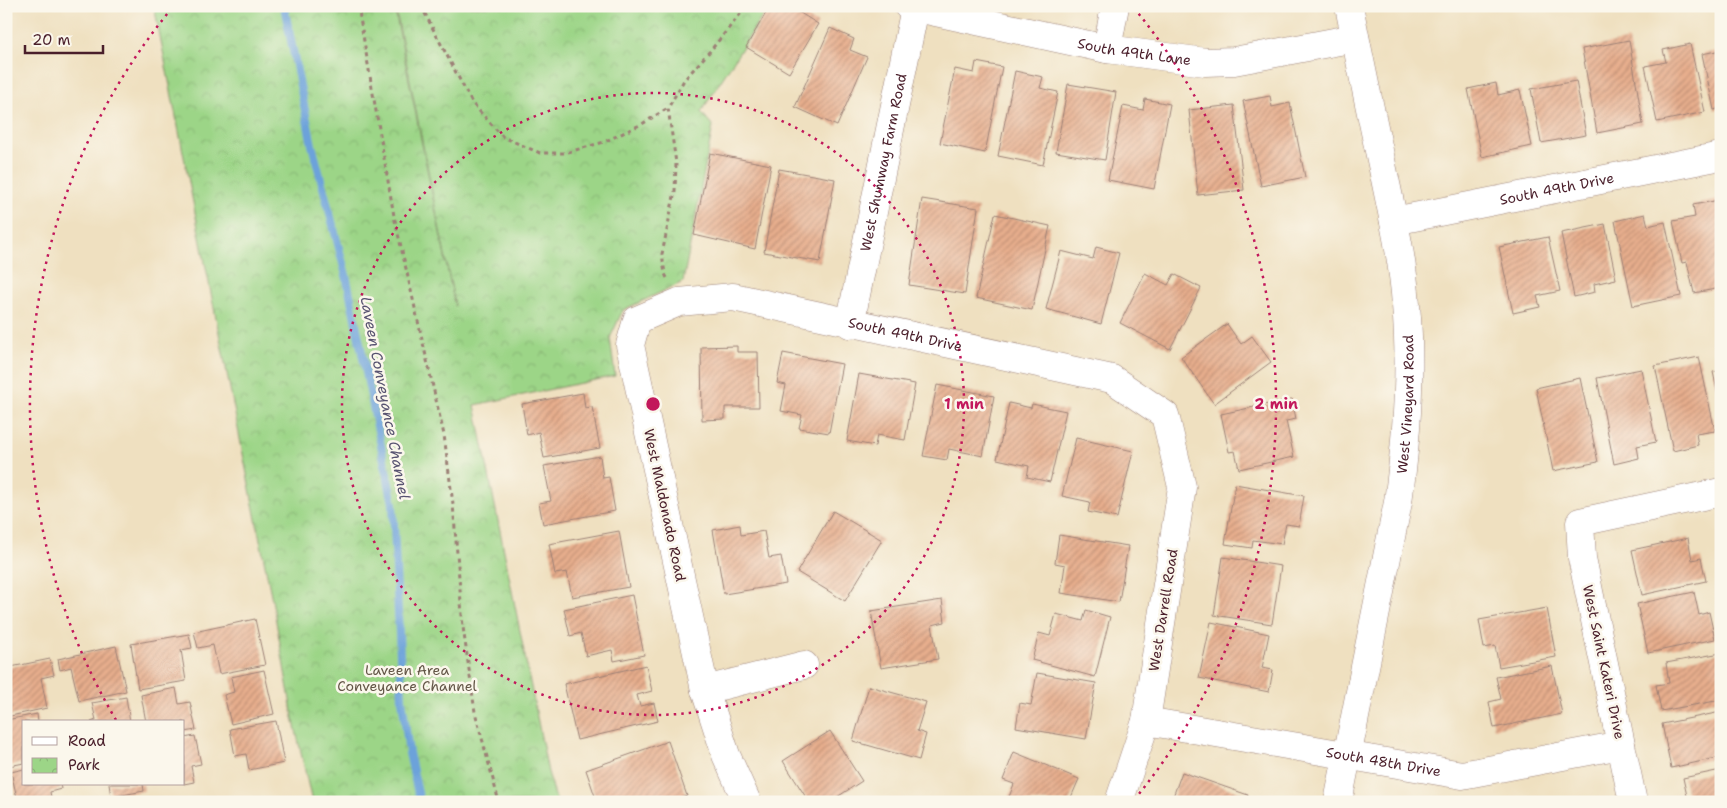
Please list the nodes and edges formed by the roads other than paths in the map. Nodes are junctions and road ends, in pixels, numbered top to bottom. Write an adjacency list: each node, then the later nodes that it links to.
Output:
1 (1114, 6): 5 (street)
2 (1349, 6): 4 (street, West Vineyard Road)
3 (911, 7): 5 (street, South 49th Lane); 9 (street, West Shumway Farm Road)
4 (1356, 38): 5 (street, South 49th Lane); 7 (street, West Vineyard Road)
5 (1107, 49)
6 (1721, 156): 7 (street, South 49th Drive)
7 (1394, 221): 16 (street, West Vineyard Road)
8 (637, 320): 9 (street, South 49th Drive); 13 (street, West Maldonado Road)
9 (850, 324): 10 (street, South 49th Drive)
10 (1165, 415): 14 (street, West Darrell Road)
11 (1721, 492): 15 (street, West Saint Kateri Drive)
12 (804, 665): 13 (street)
13 (706, 690): 17 (street, West Maldonado Road)
14 (1146, 721): 16 (street, South 48th Drive); 18 (street, West Darrell Road)
15 (1621, 745): 16 (street, South 48th Drive); 20 (street, West Saint Kateri Drive)
16 (1348, 756): 19 (street, West Vineyard Road)
17 (748, 802)
18 (1119, 802)
19 (1338, 802)
20 (1633, 802)

